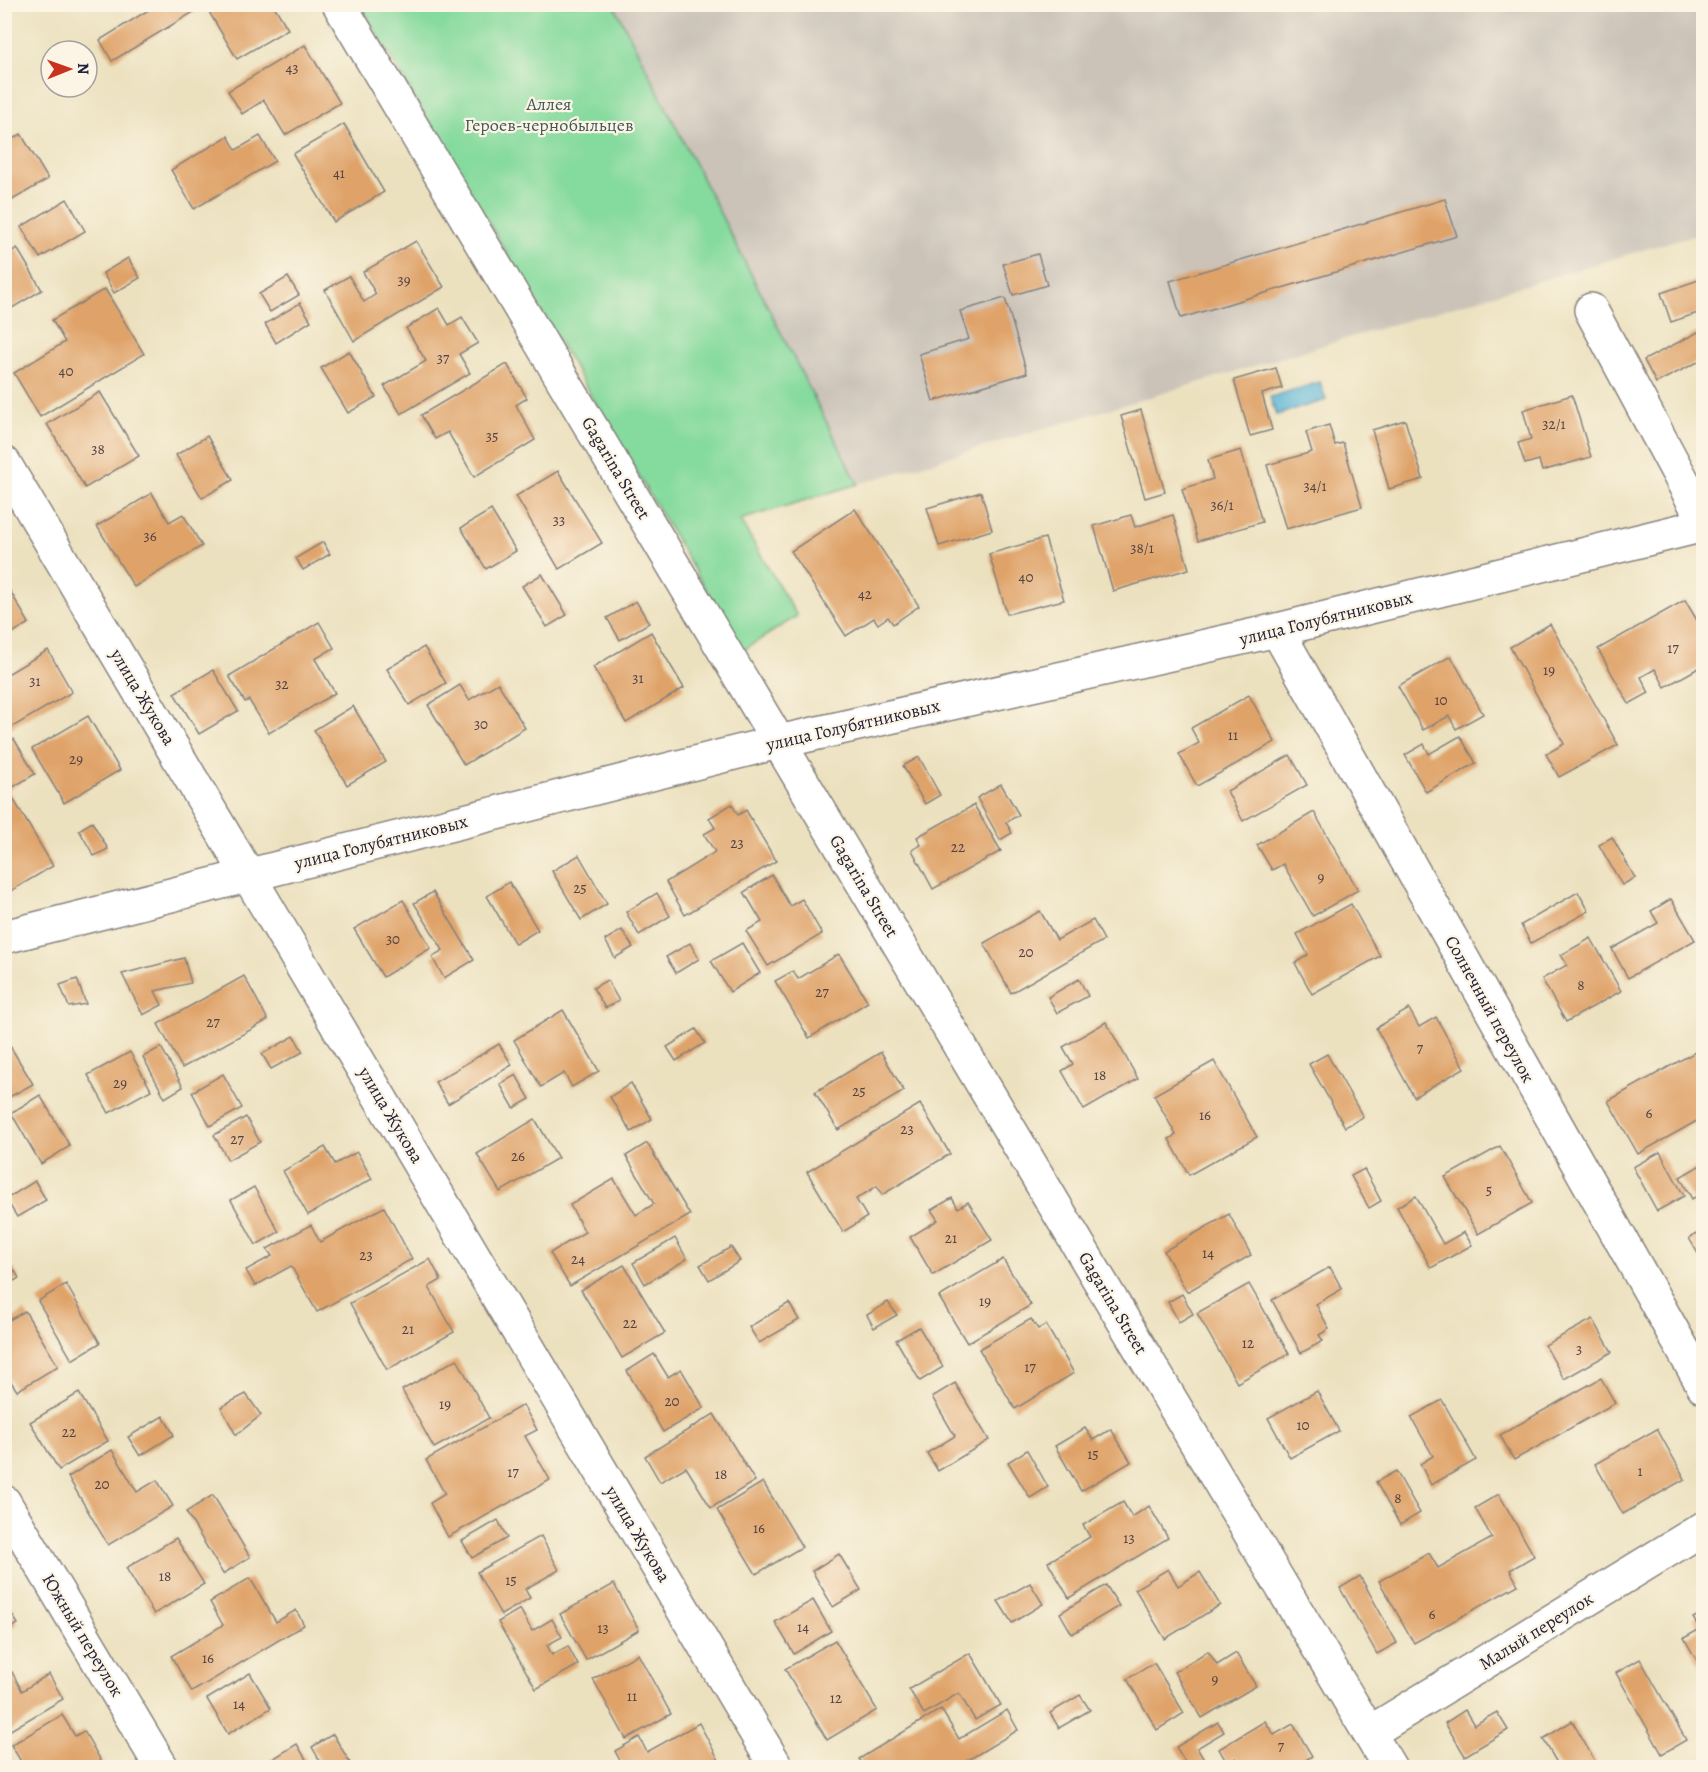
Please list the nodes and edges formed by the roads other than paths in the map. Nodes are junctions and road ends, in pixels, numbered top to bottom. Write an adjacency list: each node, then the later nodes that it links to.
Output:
1 (339, 4): 6 (street, Gagarina Street)
2 (1591, 310): 4 (street, улица Голубятниковых)
3 (4, 463): 7 (street, улица Жукова)
4 (1704, 523): 5 (street, улица Голубятниковых)
5 (1277, 630): 6 (street, улица Голубятниковых); 9 (street, Солнечный переулок)
6 (778, 741): 7 (street, улица Голубятниковых); 12 (street, Gagarina Street)
7 (248, 875): 8 (street, улица Голубятниковых); 14 (street, улица Жукова)
8 (4, 938)
9 (1704, 1387)
10 (4, 1502): 13 (street, Южный переулок)
11 (1704, 1528): 12 (street, Малый переулок)
12 (1369, 1733): 15 (street, Gagarina Street)
13 (162, 1767)
14 (777, 1767)
15 (1390, 1767)

